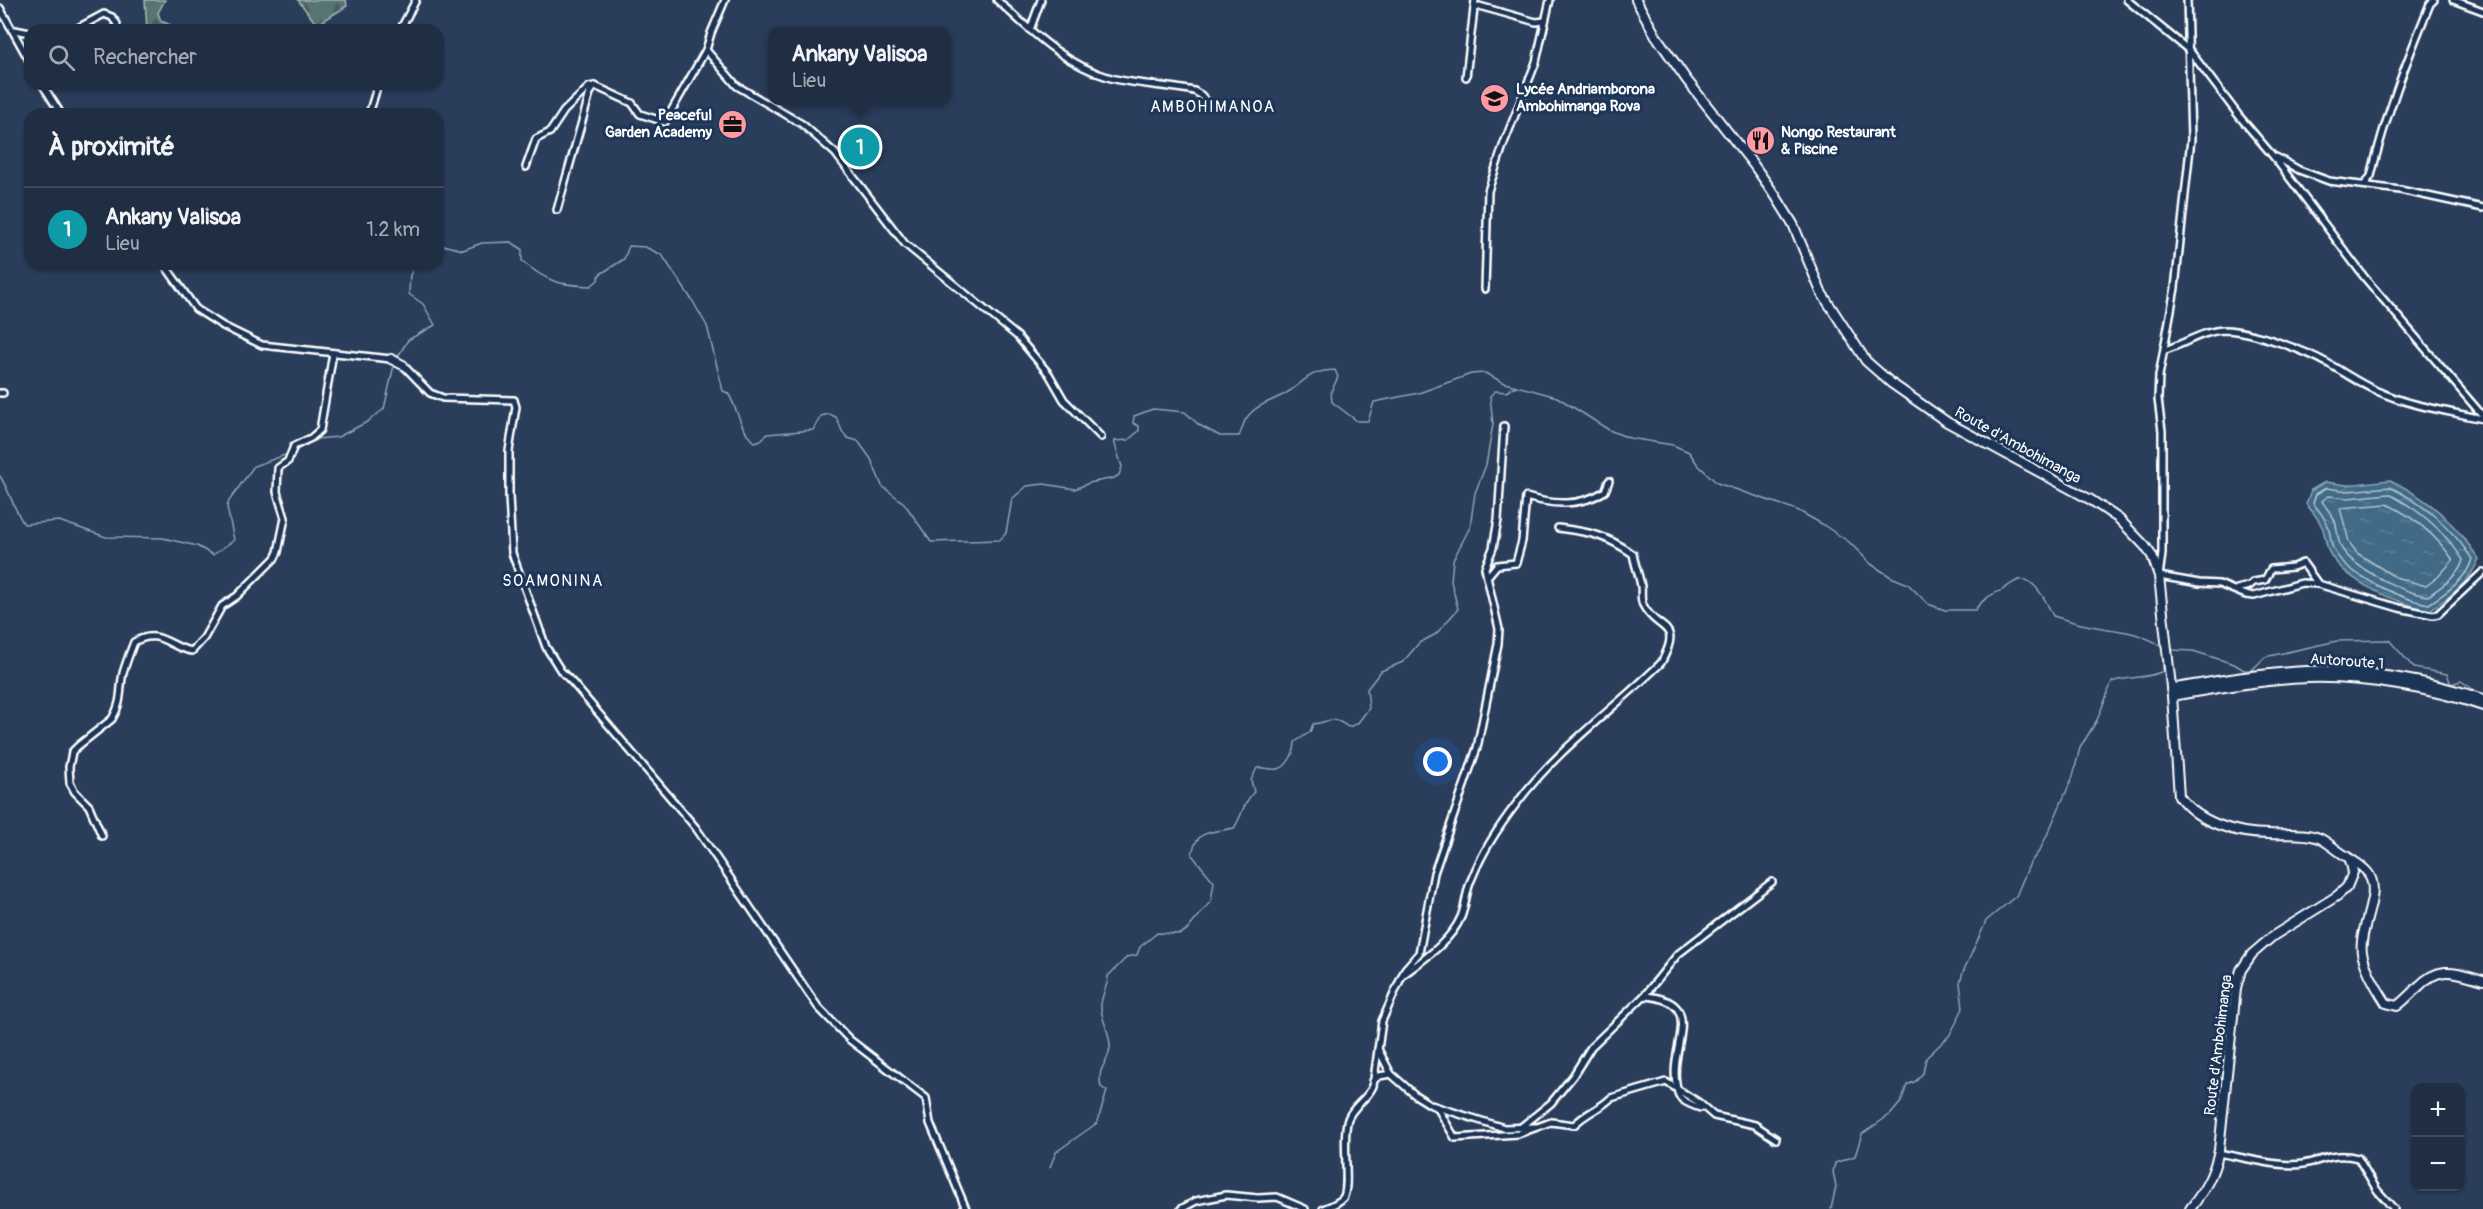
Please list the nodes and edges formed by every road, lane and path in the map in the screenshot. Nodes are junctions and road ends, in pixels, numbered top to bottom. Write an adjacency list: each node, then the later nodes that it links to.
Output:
1 (416, 0): 18 (street)
2 (725, 0): 23 (street)
3 (997, 0): 20 (street)
4 (1041, 0): 20 (street)
5 (1475, 0): 13 (street)
6 (1550, 0): 15 (street)
7 (1636, 0): 51 (street, Route d'Ambohimanga)
8 (2127, 0): 24 (street)
9 (2187, 0): 24 (street)
10 (2433, 0): 36 (street)
11 (2453, 0): 14 (street)
12 (0, 8): 19 (street)
13 (1474, 9): 15 (street); 25 (street)
14 (2483, 11)
15 (1545, 21): 40 (street)
16 (86, 24): 17 (street)
17 (117, 24)
18 (403, 24)
19 (15, 30): 21 (street); 22 (street)
20 (1030, 30): 29 (street)
21 (24, 32)
22 (24, 49)
23 (706, 50): 26 (street); 30 (street)
24 (2190, 51): 34 (street); 41 (street)
25 (1467, 77)
26 (595, 86): 35 (street); 38 (street)
27 (46, 90): 32 (street)
28 (376, 90): 33 (street)
29 (1208, 103)
30 (768, 104)
31 (770, 105): 47 (street)
32 (58, 108)
33 (371, 108)
34 (2273, 156): 36 (street); 45 (street)
35 (526, 167)
36 (2365, 184): 37 (street)
37 (2483, 208)
38 (557, 210)
39 (168, 270): 42 (street)
40 (1485, 289)
41 (2165, 350): 45 (street); 51 (street)
42 (333, 353): 43 (street); 58 (street)
43 (391, 359): 44 (street)
44 (403, 365): 75 (street)
45 (2483, 418)
46 (1504, 426): 52 (street)
47 (1101, 437)
48 (1609, 481): 52 (street)
49 (1558, 528): 63 (street)
50 (2483, 572): 53 (street)
51 (2159, 576): 54 (street); 55 (street, Route d'Ambohimanga)
52 (1487, 577): 63 (street)
53 (2318, 584): 54 (street); 54 (street)
54 (2237, 589)
55 (2171, 693): 56 (street, Autoroute 1); 57 (street, Autoroute 1); 59 (street, Route d'Ambohimanga)
56 (2483, 699)
57 (2483, 706)
58 (102, 836)
59 (2350, 859): 60 (street, Route d'Ambohimanga); 61 (street)
60 (2366, 871): 61 (street, Route d'Ambohimanga); 64 (street)
61 (2352, 878): 74 (street, Route d'Ambohimanga)
62 (1772, 882): 65 (street)
63 (1401, 975): 66 (street)
64 (2483, 980)
65 (1644, 996): 69 (street); 72 (street)
66 (1378, 1049): 67 (street); 68 (street)
67 (1391, 1074): 68 (street); 70 (street)
68 (1373, 1081): 78 (street)
69 (1677, 1089): 71 (street); 73 (street)
70 (1437, 1107): 71 (street); 72 (street)
71 (1536, 1127): 72 (street)
72 (1520, 1128)
73 (1776, 1139)
74 (2218, 1153): 79 (street, Route d'Ambohimanga); 80 (street)
75 (966, 1209)
76 (1181, 1209): 77 (street)
77 (1305, 1209)
78 (1323, 1209)
79 (2190, 1209)
80 (2394, 1209)

